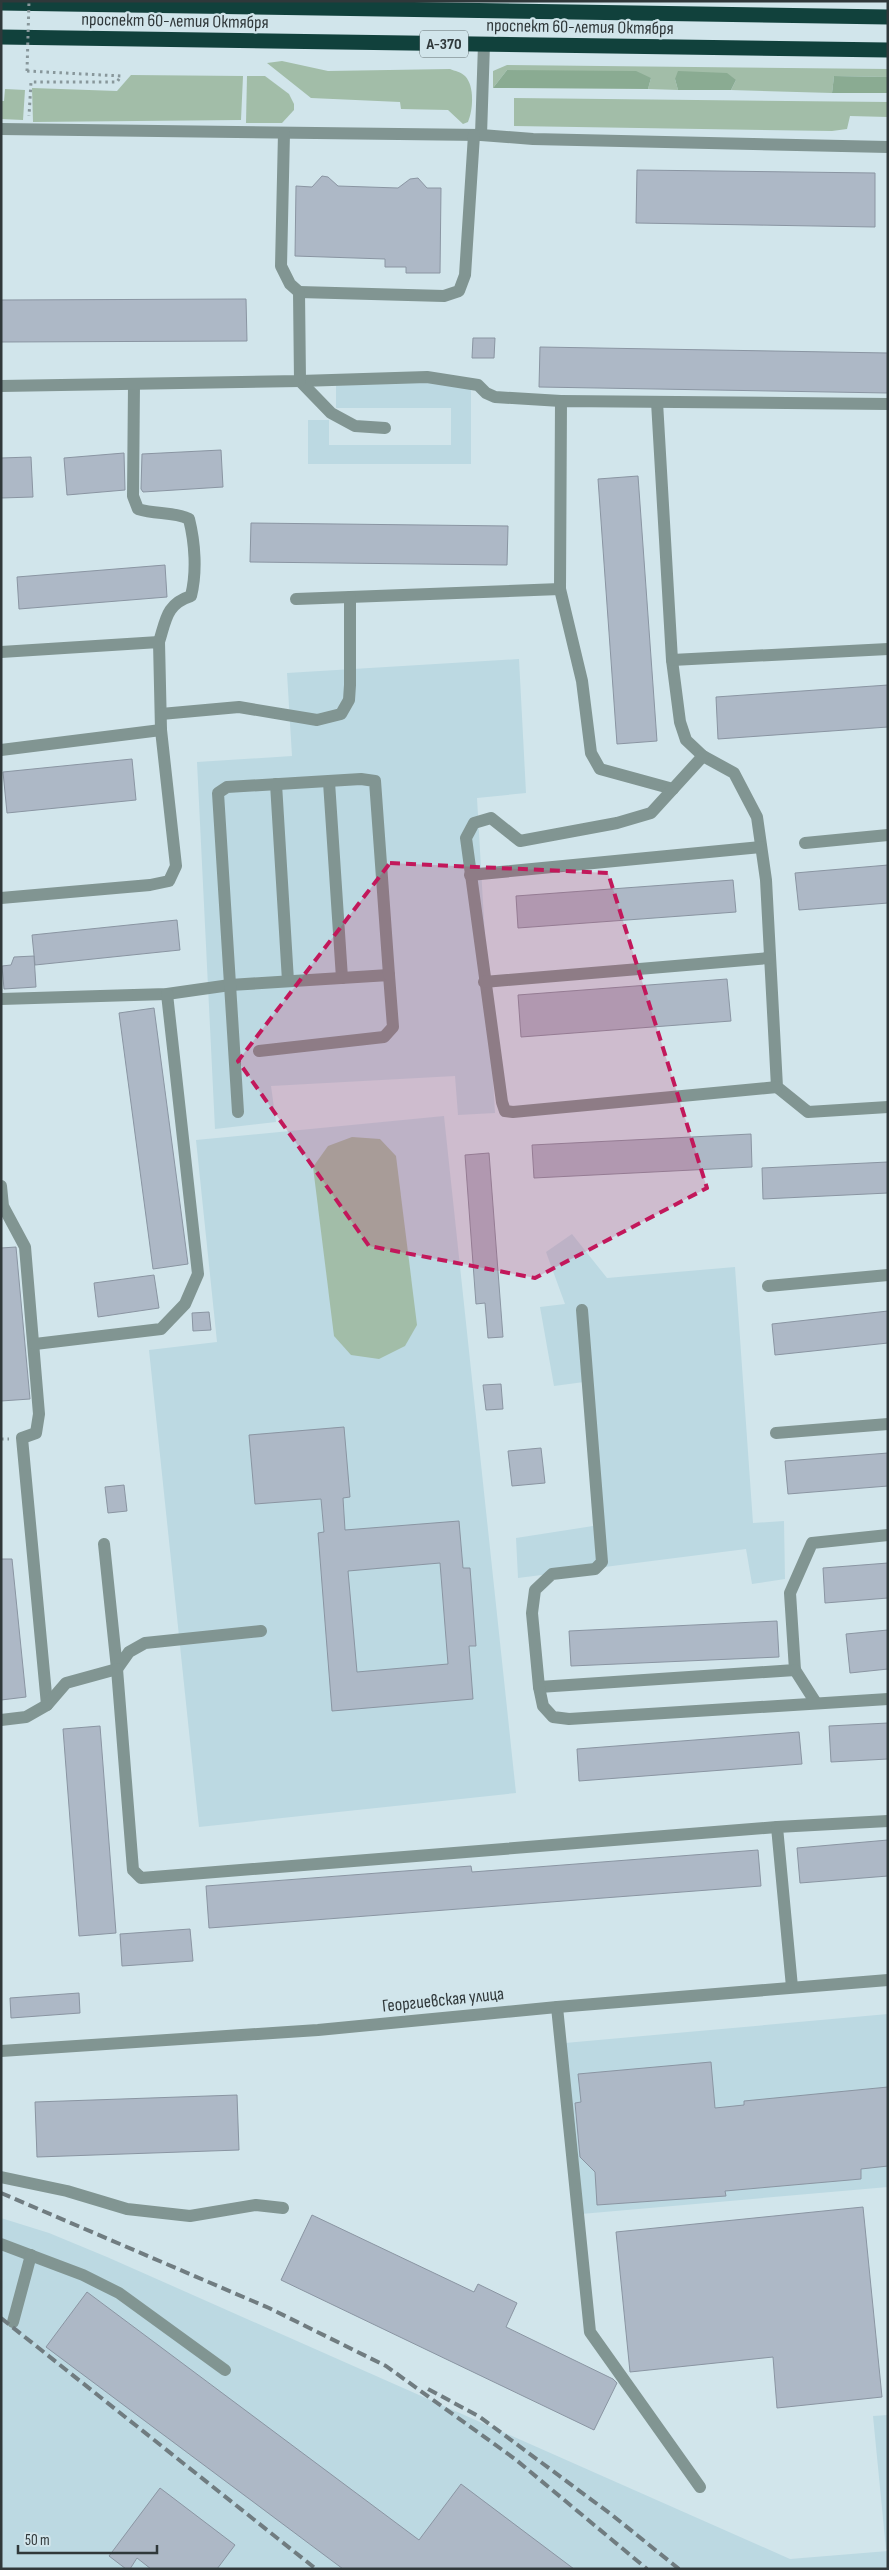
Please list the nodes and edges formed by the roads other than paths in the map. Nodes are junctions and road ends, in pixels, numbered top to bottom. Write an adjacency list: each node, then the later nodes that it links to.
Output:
1 (1, 3): 2 (highway, проспект 60-летия Октября / А-370)
2 (888, 17)
3 (1, 37): 4 (highway, проспект 60-летия Октября / А-370)
4 (484, 44): 5 (highway, проспект 60-летия Октября / А-370); 8 (street)
5 (888, 50)
6 (1, 129): 7 (street)
7 (284, 133): 8 (street); 10 (street)
8 (478, 135): 9 (street); 10 (street)
9 (888, 147)
10 (299, 292): 11 (street)
11 (300, 381): 12 (street); 14 (street); 17 (street)
12 (134, 384): 13 (street); 21 (street)
13 (1, 386)
14 (561, 401): 15 (street); 18 (street)
15 (657, 402): 16 (street); 24 (street)
16 (888, 404)
17 (385, 428)
18 (560, 589): 19 (street); 31 (street)
19 (350, 597): 20 (street); 25 (street)
20 (296, 599)
21 (158, 642): 23 (street); 25 (street)
22 (888, 649): 24 (street)
23 (1, 652)
24 (672, 660): 28 (street)
25 (161, 714): 26 (street)
26 (161, 730): 27 (street); 36 (street)
27 (1, 750)
28 (703, 756): 31 (street); 34 (street)
29 (329, 782): 30 (street); 38 (street); 39 (street)
30 (276, 784): 40 (street); 42 (street)
31 (673, 789): 35 (street)
32 (888, 836): 33 (street)
33 (805, 842)
34 (761, 847): 35 (street); 37 (street)
35 (470, 875): 41 (street)
36 (1, 898)
37 (769, 958): 41 (street); 46 (street)
38 (388, 975): 39 (street); 45 (street)
39 (342, 978): 40 (street)
40 (288, 981): 42 (street)
41 (484, 982): 46 (street)
42 (230, 985): 43 (street); 48 (street)
43 (167, 994): 44 (street); 53 (street)
44 (1, 999)
45 (258, 1052)
46 (777, 1087): 47 (street)
47 (888, 1107)
48 (238, 1112)
49 (1, 1186): 53 (street)
50 (888, 1275): 51 (street)
51 (768, 1286)
52 (582, 1310): 61 (street)
53 (35, 1344): 64 (street)
54 (888, 1424): 55 (street)
55 (776, 1434)
56 (888, 1535): 60 (street)
57 (104, 1544): 59 (street)
58 (261, 1631): 59 (street)
59 (117, 1669): 64 (street); 67 (street)
60 (795, 1670): 61 (street); 63 (street)
61 (539, 1688): 63 (street)
62 (888, 1699): 63 (street)
63 (816, 1703)
64 (47, 1705): 65 (street)
65 (1, 1720)
66 (888, 1821): 67 (street)
67 (777, 1828): 69 (street)
68 (888, 1980): 69 (street, Георгиевская улица)
69 (792, 1987): 70 (street, Георгиевская улица)
70 (558, 2007): 71 (street, Георгиевская улица); 78 (street)
71 (1, 2051)
72 (1, 2177): 73 (street)
73 (283, 2208)
74 (1, 2244): 75 (street)
75 (31, 2255): 76 (street); 77 (street)
76 (13, 2322)
77 (225, 2370)
78 (700, 2487)

